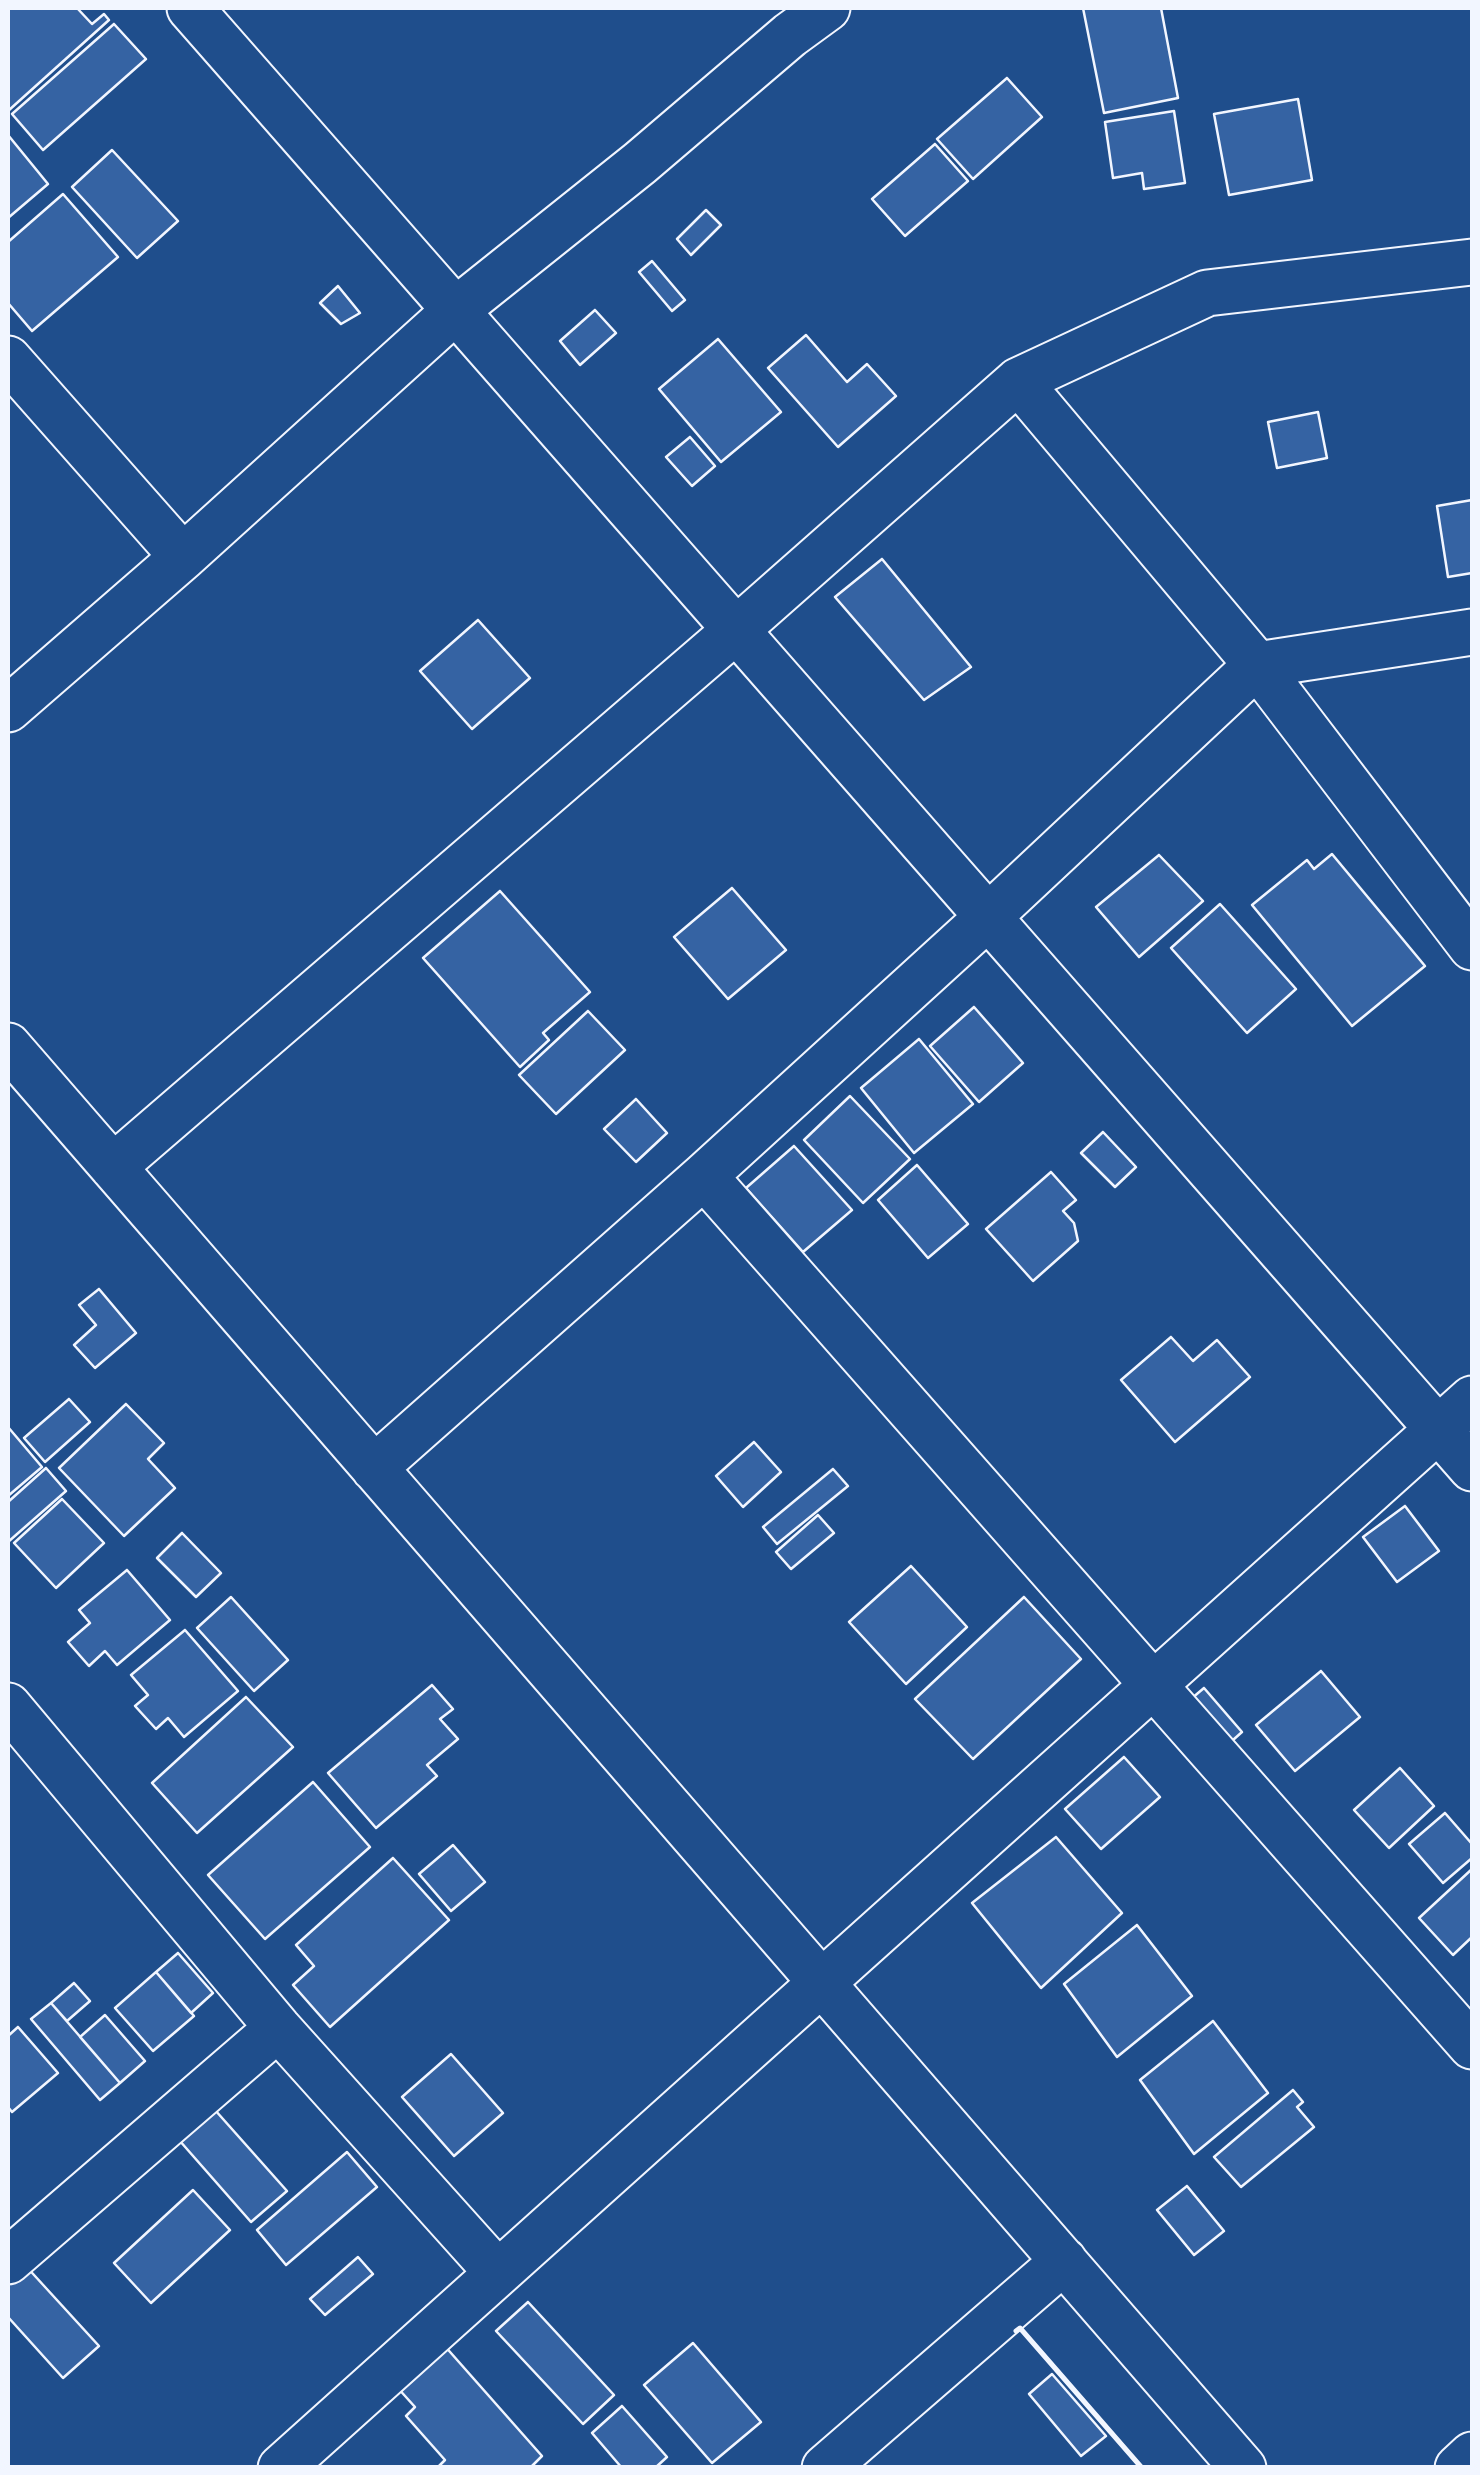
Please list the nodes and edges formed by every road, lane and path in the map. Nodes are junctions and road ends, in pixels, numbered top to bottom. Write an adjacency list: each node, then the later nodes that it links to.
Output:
1 (190, 8): 5 (street)
2 (828, 8): 3 (street)
3 (777, 21): 5 (street)
4 (1472, 262): 7 (street)
5 (456, 310): 8 (street); 9 (street)
6 (8, 359): 8 (street)
7 (1018, 381): 9 (street); 11 (street)
8 (183, 557): 12 (street)
9 (736, 630): 13 (street); 16 (street)
10 (1472, 632): 11 (street)
11 (1257, 665): 13 (street); 14 (street)
12 (8, 709)
13 (988, 917): 17 (street); 19 (street)
14 (1472, 947)
15 (8, 1046): 16 (street)
16 (113, 1167): 20 (street)
17 (704, 1176): 20 (street); 22 (street)
18 (1472, 1399): 19 (street)
19 (1439, 1429): 21 (street); 22 (street)
20 (374, 1468): 24 (street)
21 (1472, 1468)
22 (1154, 1686): 24 (street); 26 (street)
23 (8, 1706): 25 (street)
24 (822, 1982): 28 (street); 29 (street)
25 (278, 2028): 27 (street); 29 (street)
26 (1472, 2046)
27 (8, 2261)
28 (1064, 2261): 32 (street); 33 (street)
29 (498, 2273): 31 (street)
30 (1472, 2455): 34 (street)
31 (282, 2468)
32 (825, 2468)
33 (1243, 2468)
34 (1458, 2468)

